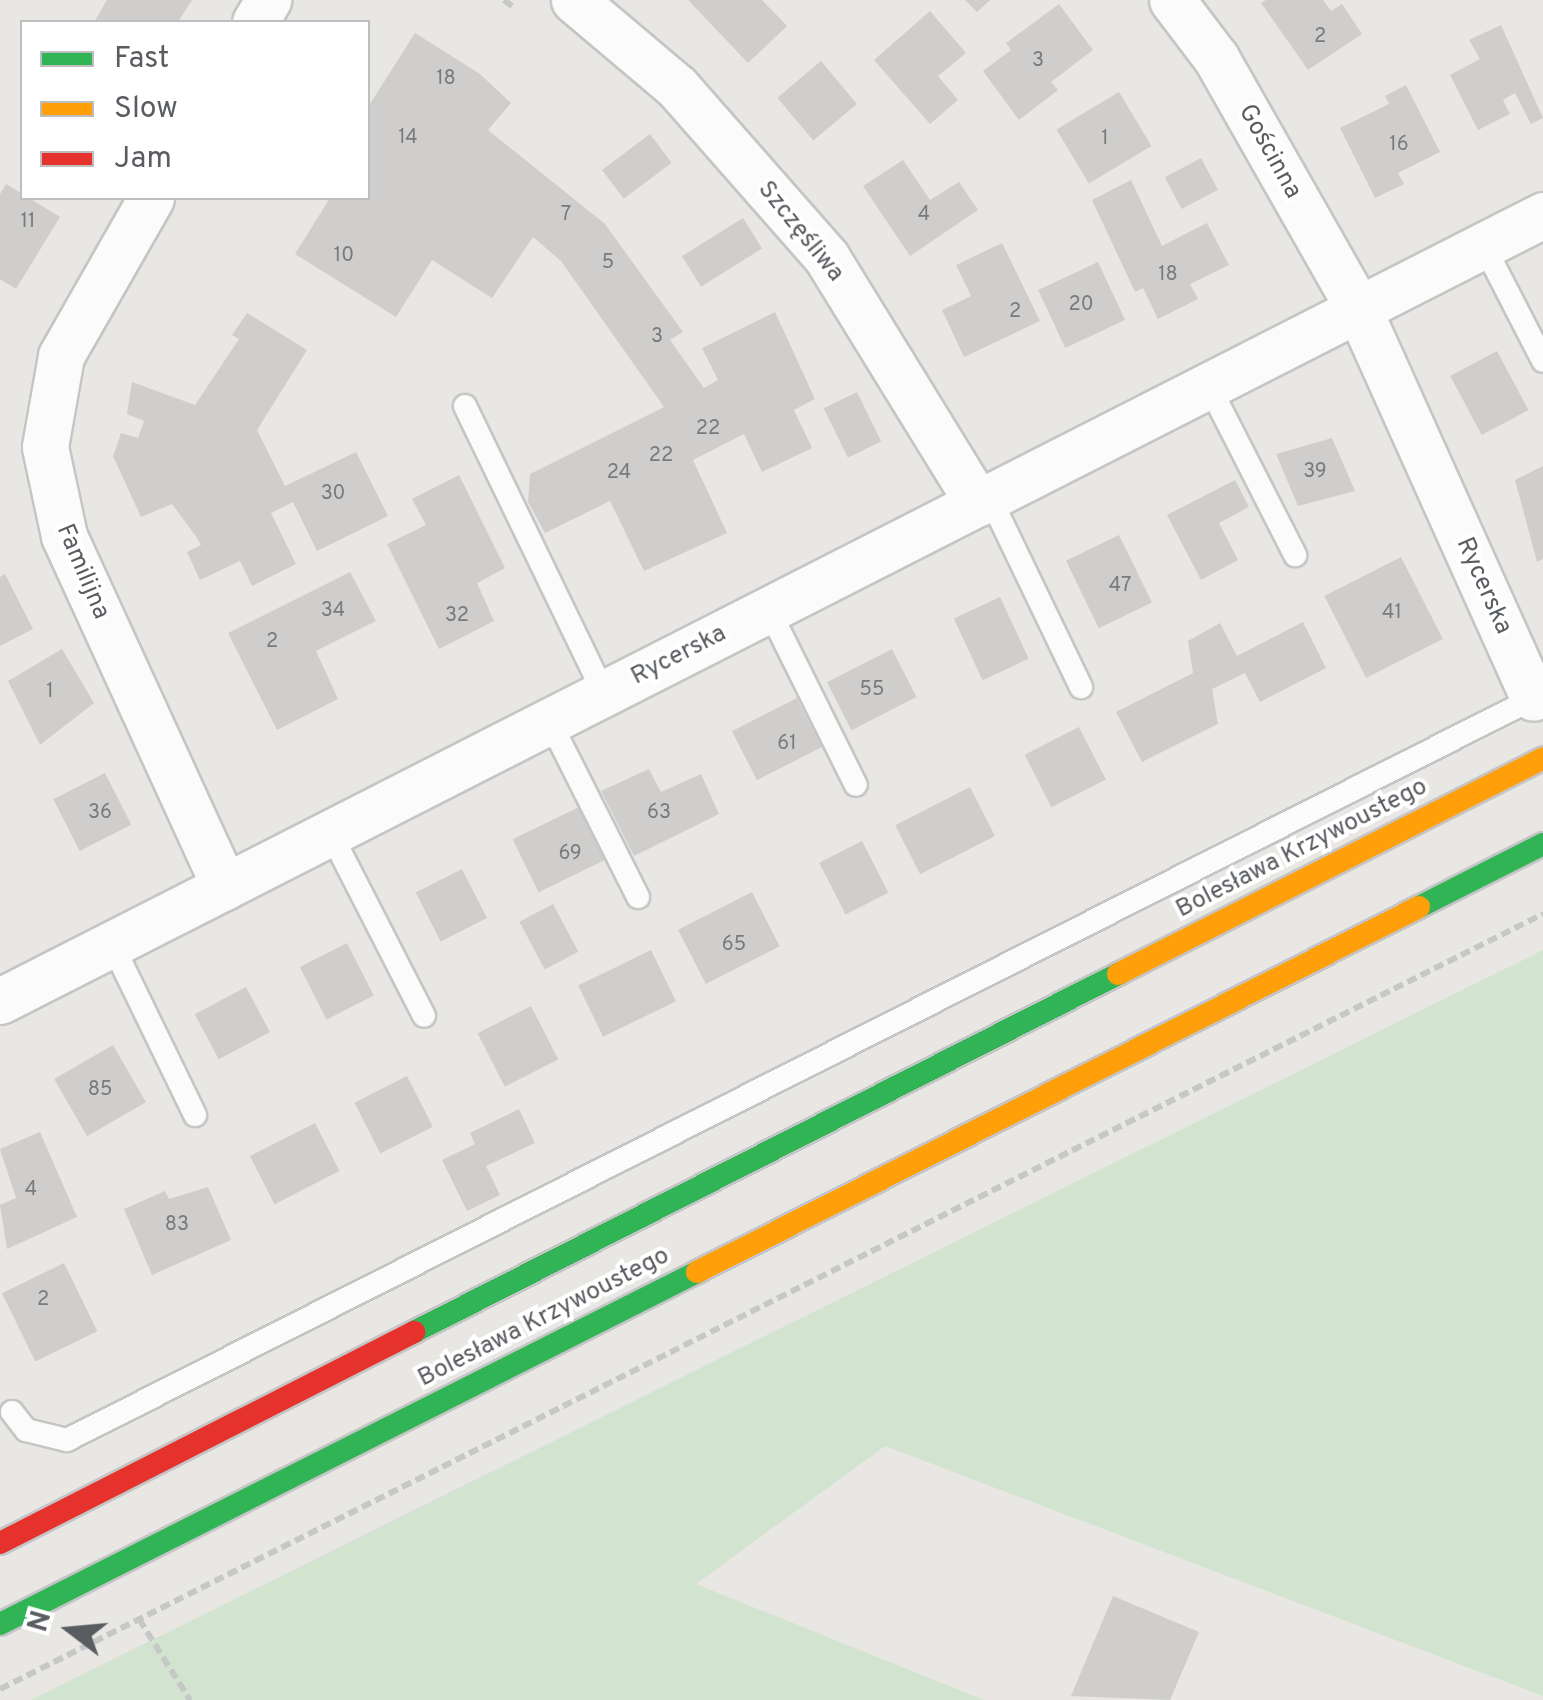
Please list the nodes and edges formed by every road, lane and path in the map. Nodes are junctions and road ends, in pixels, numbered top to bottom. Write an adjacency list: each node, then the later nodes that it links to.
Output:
1 (504, 0): 4 (path)
2 (574, 0): 12 (street, Szczęśliwa)
3 (1172, 0): 8 (street, Gościnna)
4 (512, 6)
5 (149, 200): 23 (street, Familijna)
6 (1543, 216): 7 (street, Rycerska)
7 (1484, 246): 8 (street, Rycerska); 9 (lane)
8 (1359, 310): 10 (street, Rycerska); 17 (street, Rycerska)
9 (1543, 361)
10 (1209, 386): 12 (street, Rycerska); 13 (lane)
11 (465, 406): 16 (lane)
12 (984, 500): 14 (street, Rycerska); 15 (lane)
13 (1295, 555)
14 (769, 610): 16 (street, Rycerska); 20 (lane)
15 (1081, 687)
16 (604, 694): 18 (street, Rycerska)
17 (1538, 695): 34 (lane)
18 (550, 722): 21 (street, Rycerska); 24 (lane)
19 (1543, 758): 27 (main road, Bolesława Krzywoustego)
20 (856, 785)
21 (331, 834): 23 (street, Rycerska); 30 (lane)
22 (1543, 844): 32 (main road, Bolesława Krzywoustego)
23 (225, 887): 26 (street, Rycerska)
24 (638, 897)
25 (1543, 914): 36 (path)
26 (113, 946): 29 (street, Rycerska); 33 (lane)
27 (1086, 990): 28 (main road); 35 (main road, Bolesława Krzywoustego)
28 (1120, 1000)
29 (0, 1001)
30 (424, 1016)
31 (1126, 1031): 32 (main road)
32 (1114, 1061): 37 (main road, Bolesława Krzywoustego)
33 (196, 1115)
34 (12, 1412)
35 (2, 1536)
36 (139, 1618): 38 (path); 39 (path)
37 (0, 1624)
38 (0, 1689)
39 (190, 1700)

